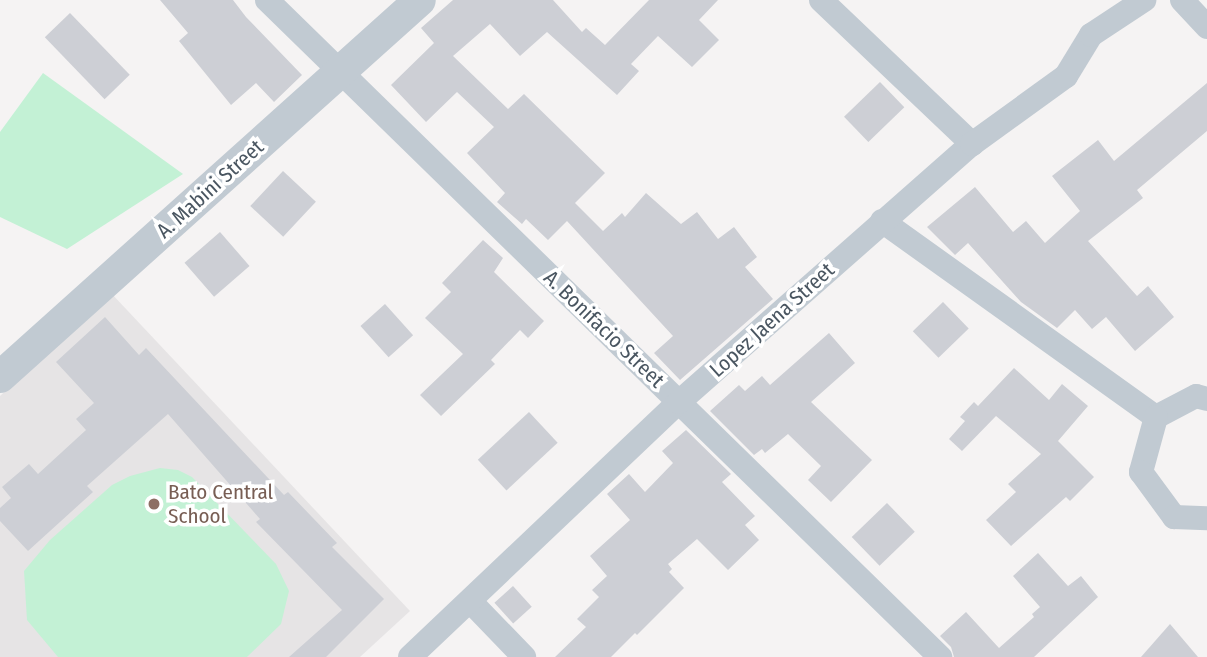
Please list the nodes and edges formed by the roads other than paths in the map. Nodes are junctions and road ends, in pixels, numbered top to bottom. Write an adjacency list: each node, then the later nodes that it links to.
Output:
1 (267, 0): 7 (street, A. Bonifacio Street)
2 (420, 0): 7 (street, A. Mabini Street)
3 (821, 0): 8 (street)
4 (1144, 0): 8 (street, Lopez Jaena Street)
5 (1182, 0): 6 (street)
6 (1207, 27)
7 (340, 73): 10 (street, A. Mabini Street); 12 (street, A. Bonifacio Street)
8 (972, 144): 9 (street, Lopez Jaena Street)
9 (882, 221): 12 (street, Lopez Jaena Street); 13 (street)
10 (0, 377)
11 (1207, 399): 13 (street)
12 (680, 402): 15 (street, Lopez Jaena Street); 18 (street, A. Bonifacio Street)
13 (1156, 417): 14 (street)
14 (1207, 518)
15 (470, 601): 16 (street, Lopez Jaena Street); 17 (street)
16 (410, 657)
17 (524, 657)
18 (940, 657)

